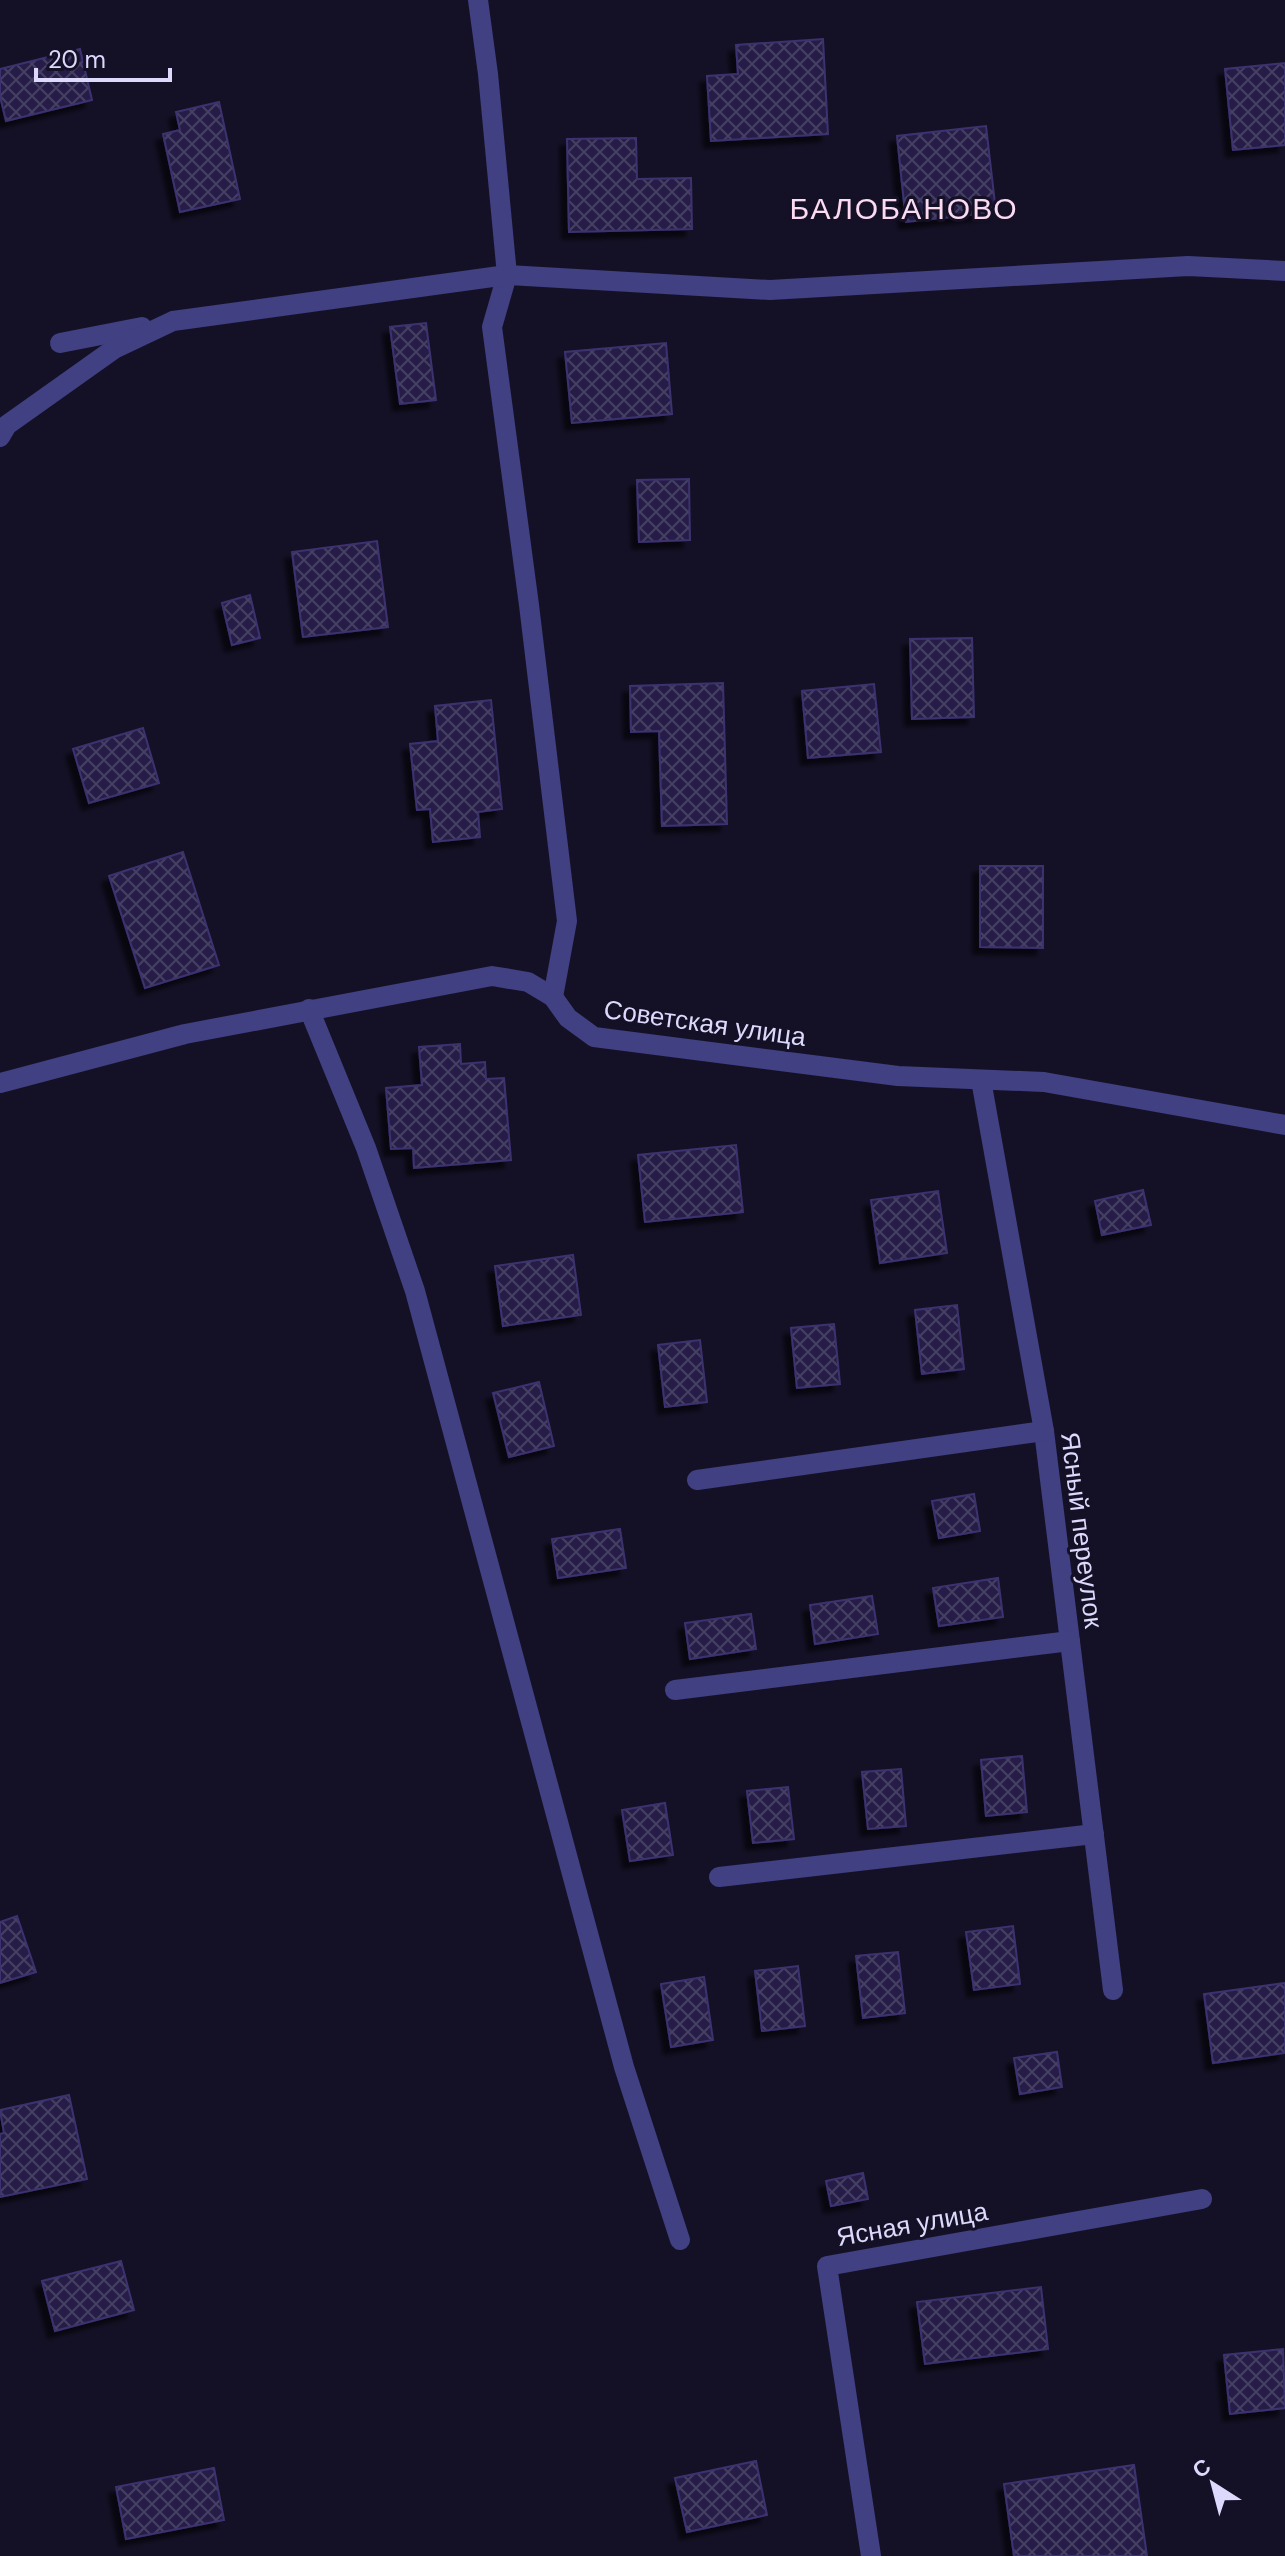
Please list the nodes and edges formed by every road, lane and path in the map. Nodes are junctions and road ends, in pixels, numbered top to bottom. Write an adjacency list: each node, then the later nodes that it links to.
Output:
1 (478, 0): 3 (street)
2 (1285, 271): 3 (street)
3 (507, 275): 4 (street); 7 (street)
4 (173, 321): 5 (street); 6 (street)
5 (60, 343)
6 (0, 437)
7 (553, 997): 8 (street, Советская улица); 9 (street, Советская улица)
8 (309, 1009): 10 (street, Советская улица); 20 (street)
9 (981, 1080): 11 (street, Советская улица); 12 (street, Ясный переулок)
10 (0, 1083)
11 (1285, 1125)
12 (1044, 1431): 13 (street); 14 (street, Ясный переулок)
13 (697, 1480)
14 (1070, 1641): 15 (street); 16 (street, Ясный переулок)
15 (675, 1690)
16 (1094, 1834): 17 (street); 18 (street, Ясный переулок)
17 (719, 1877)
18 (1113, 1990)
19 (1202, 2199): 21 (street, Ясная улица)
20 (680, 2240)
21 (871, 2556)

